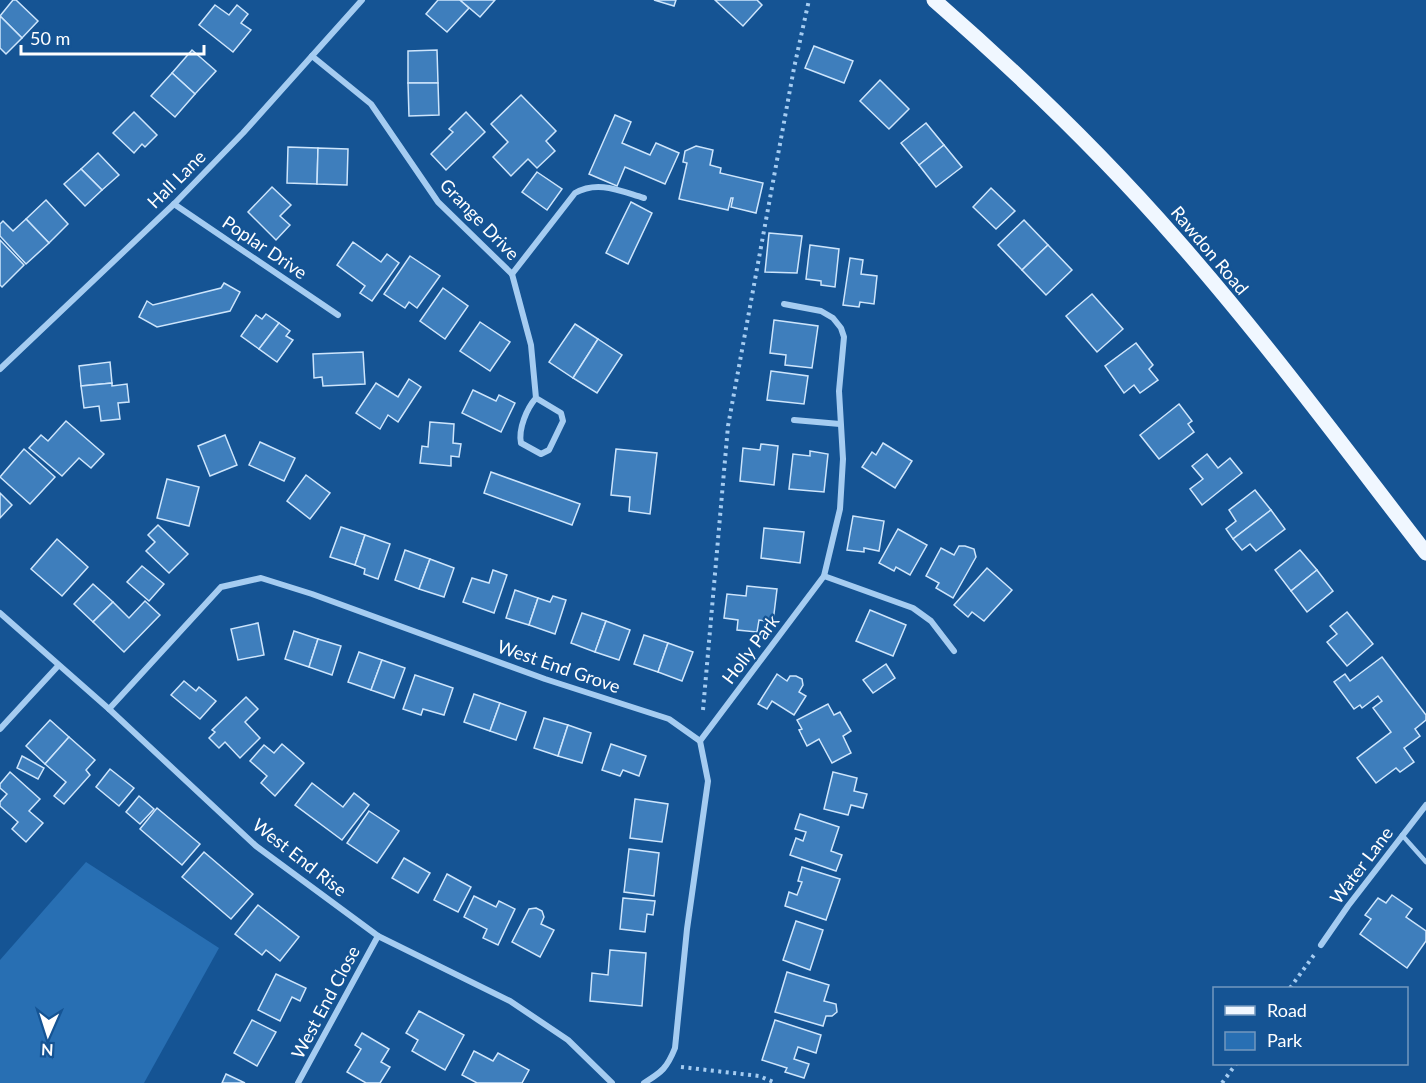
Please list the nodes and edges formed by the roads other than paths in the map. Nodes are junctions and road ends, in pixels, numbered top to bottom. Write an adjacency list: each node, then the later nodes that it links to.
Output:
1 (362, 0): 3 (street, Hall Lane)
2 (934, 0): 13 (main road, Rawdon Road)
3 (312, 56): 5 (street, Hall Lane); 6 (street, Grange Drive)
4 (644, 198): 6 (street, Grange Drive)
5 (174, 204): 8 (street, Poplar Drive); 9 (street, Hall Lane)
6 (512, 274): 10 (street)
7 (784, 304): 12 (street, Holly Park)
8 (338, 315)
9 (0, 369)
10 (536, 398): 10 (street)
11 (794, 420): 12 (street)
12 (840, 424): 14 (street, Holly Park)
13 (1426, 553)
14 (824, 576): 16 (street); 20 (street, Holly Park)
15 (0, 613): 17 (street, West End Rise)
16 (954, 651)
17 (58, 666): 18 (street, West End Rise); 19 (street)
18 (109, 709): 20 (street, West End Grove); 24 (street, West End Rise)
19 (0, 729)
20 (700, 741): 28 (street)
21 (1426, 806): 22 (street, Water Lane)
22 (1402, 835): 23 (lane); 25 (street, Water Lane)
23 (1426, 862)
24 (378, 936): 26 (street, West End Close); 27 (street, West End Rise)
25 (1321, 945)
26 (298, 1083)
27 (612, 1083)
28 (644, 1083)

